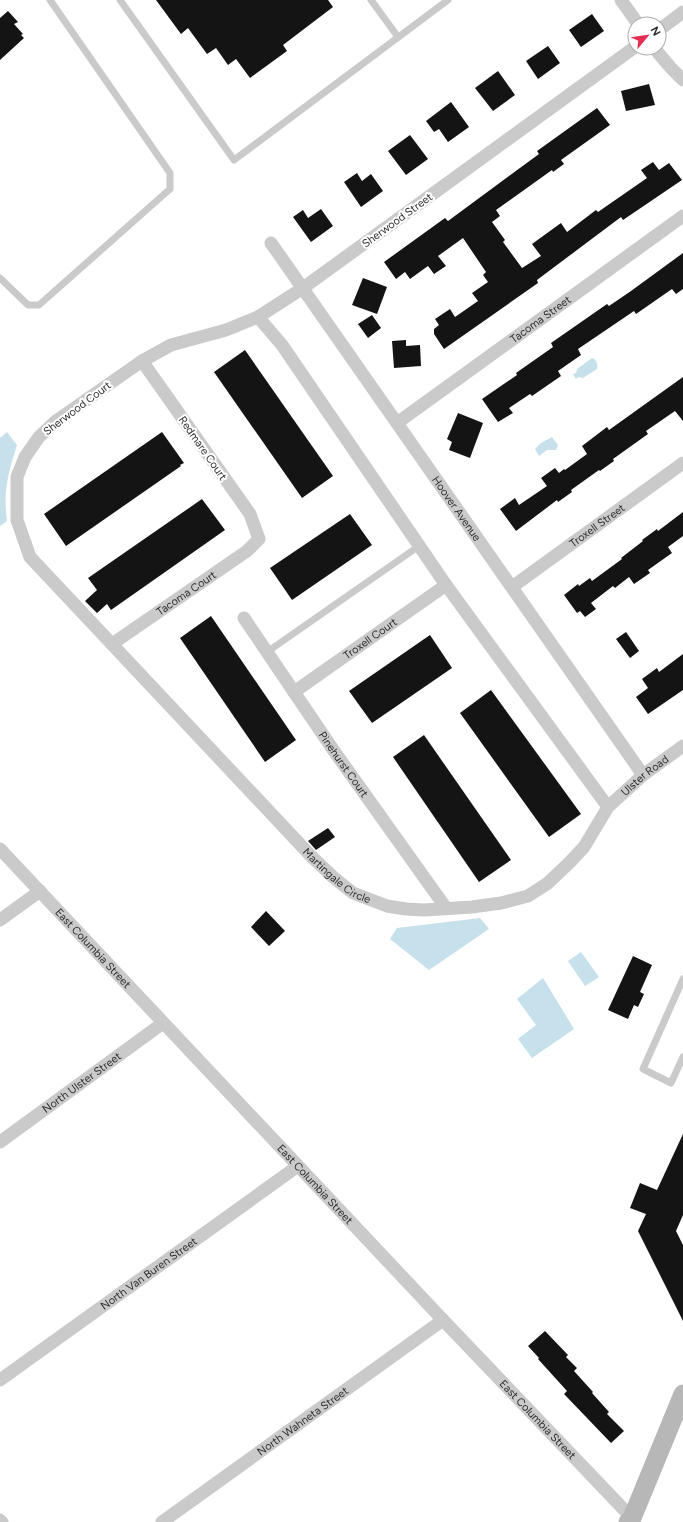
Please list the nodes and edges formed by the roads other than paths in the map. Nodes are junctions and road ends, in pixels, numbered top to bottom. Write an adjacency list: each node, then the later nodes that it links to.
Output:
1 (50, 0): 15 (lane)
2 (120, 0): 9 (lane)
3 (371, 0): 9 (lane)
4 (448, 0): 9 (lane)
5 (621, 0): 7 (street)
6 (683, 12): 8 (street)
7 (632, 16)
8 (667, 24)
9 (398, 38)
10 (627, 53): 16 (street, Sherwood Street)
11 (661, 56): 12 (street)
12 (683, 80)
13 (683, 216): 19 (street, Tacoma Street)
14 (271, 243): 16 (street, Hoover Avenue)
15 (0, 278)
16 (303, 288): 17 (street, Sherwood Street); 19 (street, Hoover Avenue)
17 (258, 317): 18 (street, Sherwood Street); 22 (street)
18 (142, 361): 21 (street, Redmare Court); 26 (street, Sherwood Court)
19 (397, 423): 24 (street, Hoover Avenue)
20 (683, 463): 24 (street, Troxell Street)
21 (259, 539): 26 (street, Tacoma Court)
22 (419, 546): 23 (street); 27 (lane)
23 (446, 586): 28 (street, Troxell Court); 31 (street)
24 (512, 587): 30 (street, Hoover Avenue)
25 (244, 618): 27 (street, Pinehurst Court)
26 (112, 644): 34 (street, Martingale Circle)
27 (267, 652): 28 (street, Pinehurst Court)
28 (294, 692): 34 (street, Pinehurst Court)
29 (683, 746): 30 (street, Ulster Road)
30 (643, 775): 31 (street, Ulster Road)
31 (608, 807): 34 (street, Martingale Circle)
32 (0, 849): 33 (street, East Columbia Street)
33 (40, 892): 35 (street); 37 (street, East Columbia Street)
34 (446, 908)
35 (0, 920)
36 (683, 979): 38 (lane)
37 (163, 1023): 39 (street, North Ulster Street); 40 (street, East Columbia Street)
38 (683, 1057)
39 (0, 1142)
40 (298, 1166): 41 (street, East Columbia Street); 42 (street, North Van Buren Street)
41 (443, 1320): 45 (street, East Columbia Street); 47 (street, North Wahneta Street)
42 (0, 1380)
43 (683, 1394): 45 (street)
44 (0, 1520): 46 (street)
45 (628, 1521)
46 (2, 1522)
47 (162, 1522)

